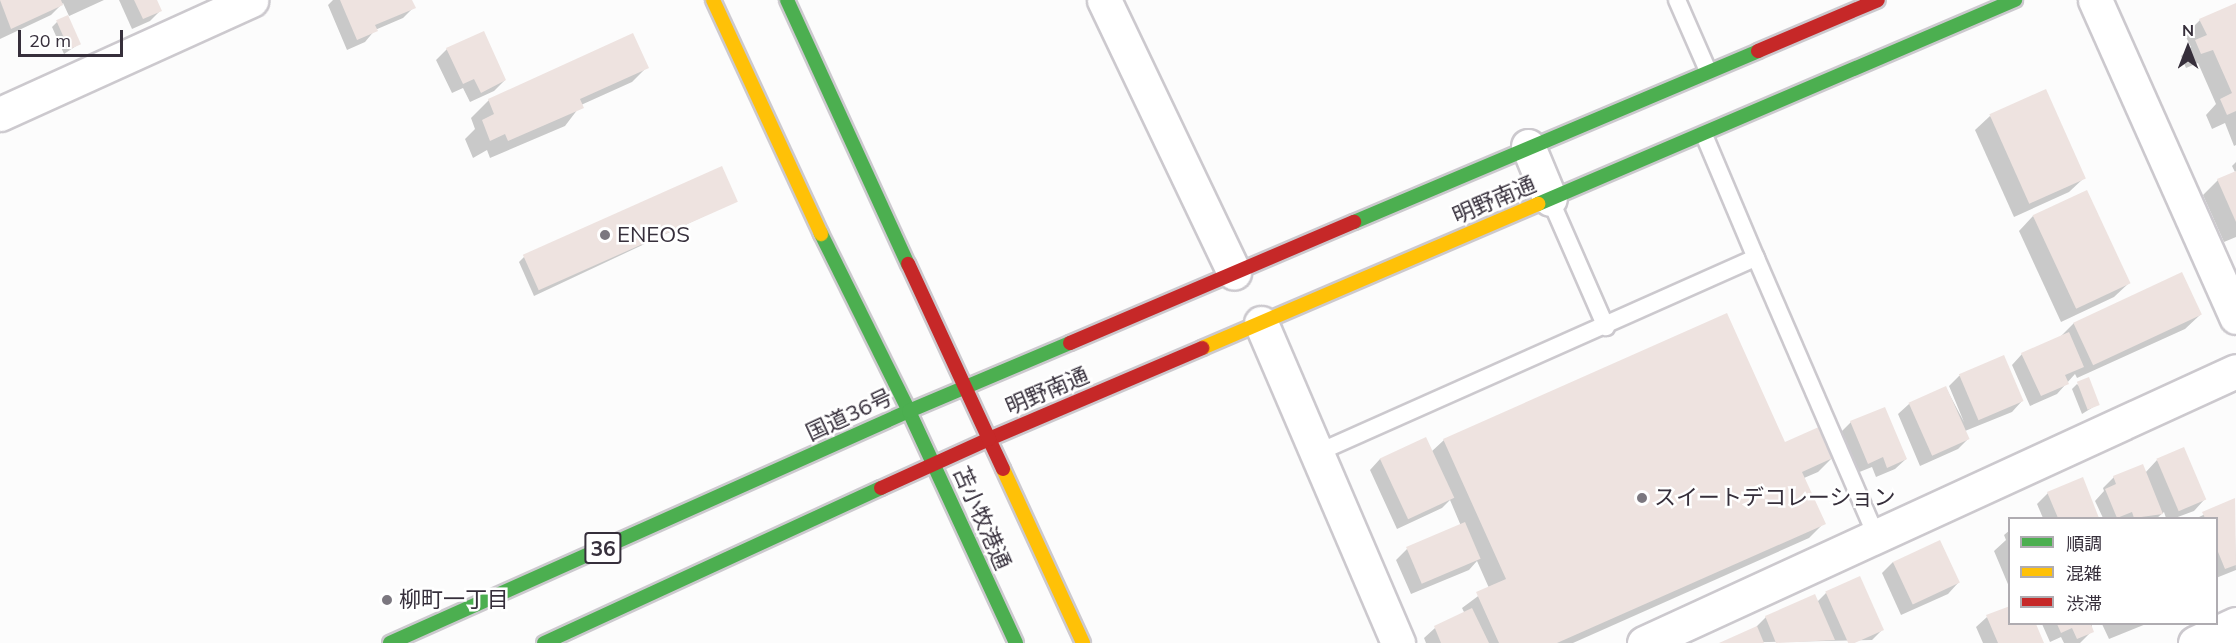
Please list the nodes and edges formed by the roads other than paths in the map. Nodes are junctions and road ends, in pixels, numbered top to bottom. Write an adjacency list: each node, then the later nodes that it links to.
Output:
1 (251, 0): 10 (street)
2 (713, 0): 21 (main road, 国道36号)
3 (787, 0): 20 (main road)
4 (1104, 0): 15 (street)
5 (1677, 0): 9 (lane)
6 (1878, 0): 9 (main road, 明野南通)
7 (2015, 0): 11 (main road, 明野南通)
8 (2095, 0): 16 (street)
9 (1708, 71): 12 (main road, 明野南通)
10 (0, 114)
11 (1704, 135): 13 (main road, 明野南通); 14 (lane)
12 (1528, 146): 13 (street); 15 (main road, 明野南通)
13 (1550, 199): 17 (main road, 明野南通); 18 (lane)
14 (1756, 258): 18 (lane); 25 (lane)
15 (1234, 273): 20 (main road, 明野南通)
16 (2236, 317)
17 (1261, 322): 22 (main road, 明野南通); 23 (street)
18 (1605, 327): 23 (lane)
19 (2236, 371): 25 (street)
20 (966, 387): 21 (main road, 明野南通); 22 (main road)
21 (909, 411): 24 (main road, 苫小牧港通); 27 (main road, 国道36号 / 36)
22 (989, 439): 24 (main road); 30 (main road, 苫小牧港通)
23 (1317, 453): 31 (street)
24 (934, 464): 28 (main road); 29 (main road, 苫小牧港通)
25 (1877, 537): 32 (street)
26 (2236, 624): 33 (street)
27 (390, 643)
28 (544, 643)
29 (1016, 643)
30 (1083, 643)
31 (1398, 643)
32 (1644, 643)
33 (2195, 643)

